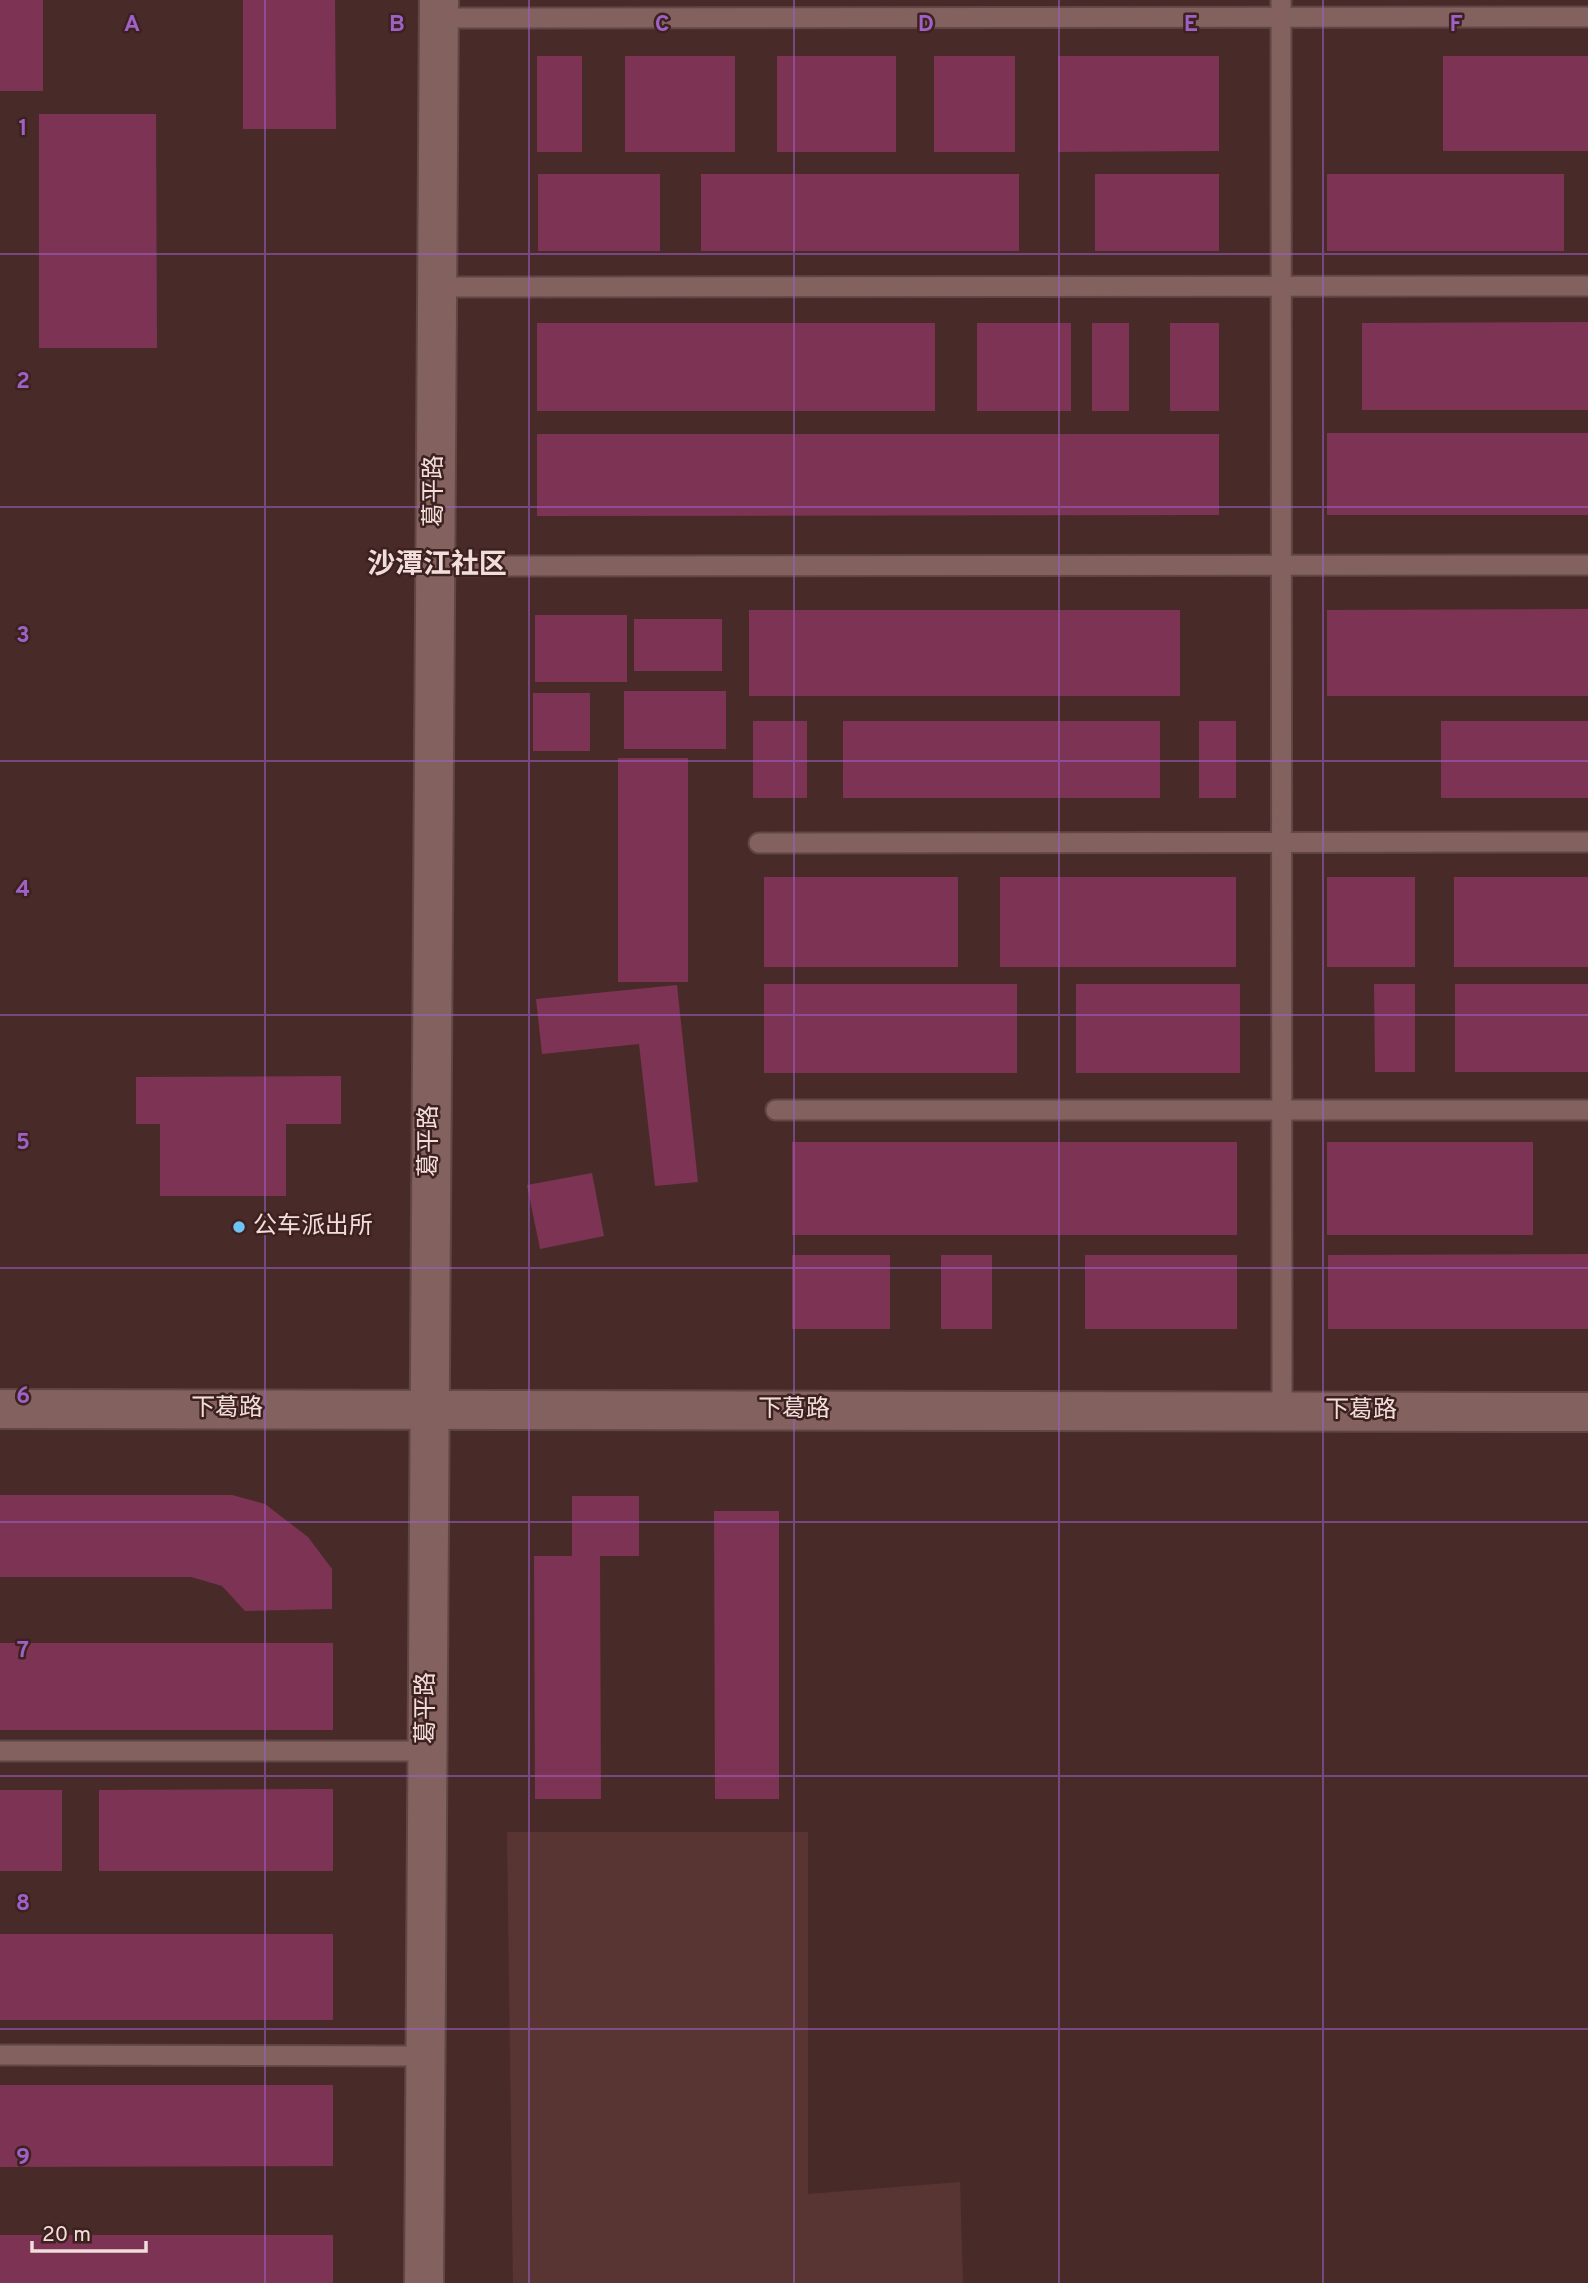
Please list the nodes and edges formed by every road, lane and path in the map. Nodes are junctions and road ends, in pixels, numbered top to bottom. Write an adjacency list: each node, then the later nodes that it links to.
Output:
1 (439, 9): 2 (lane); 6 (street, 葛平路)
2 (1281, 9): 3 (lane); 4 (lane)
3 (1588, 18)
4 (1281, 286): 5 (lane); 6 (lane); 9 (lane)
5 (1588, 286)
6 (437, 287): 8 (street, 葛平路)
7 (1588, 565): 9 (lane)
8 (435, 566): 9 (lane); 17 (street, 葛平路)
9 (1282, 566): 10 (lane)
10 (1282, 842): 11 (lane); 12 (lane); 14 (lane)
11 (1588, 842)
12 (759, 843)
13 (776, 1110): 14 (lane)
14 (1282, 1110): 15 (lane); 18 (lane)
15 (1588, 1110)
16 (0, 1409): 17 (street, 下葛路)
17 (429, 1410): 18 (street, 下葛路); 21 (street, 葛平路)
18 (1282, 1411): 19 (street, 下葛路)
19 (1588, 1412)
20 (0, 1751): 21 (lane)
21 (427, 1751): 23 (street, 葛平路)
22 (0, 2055): 23 (lane)
23 (426, 2056): 24 (street, 葛平路)
24 (424, 2283)

